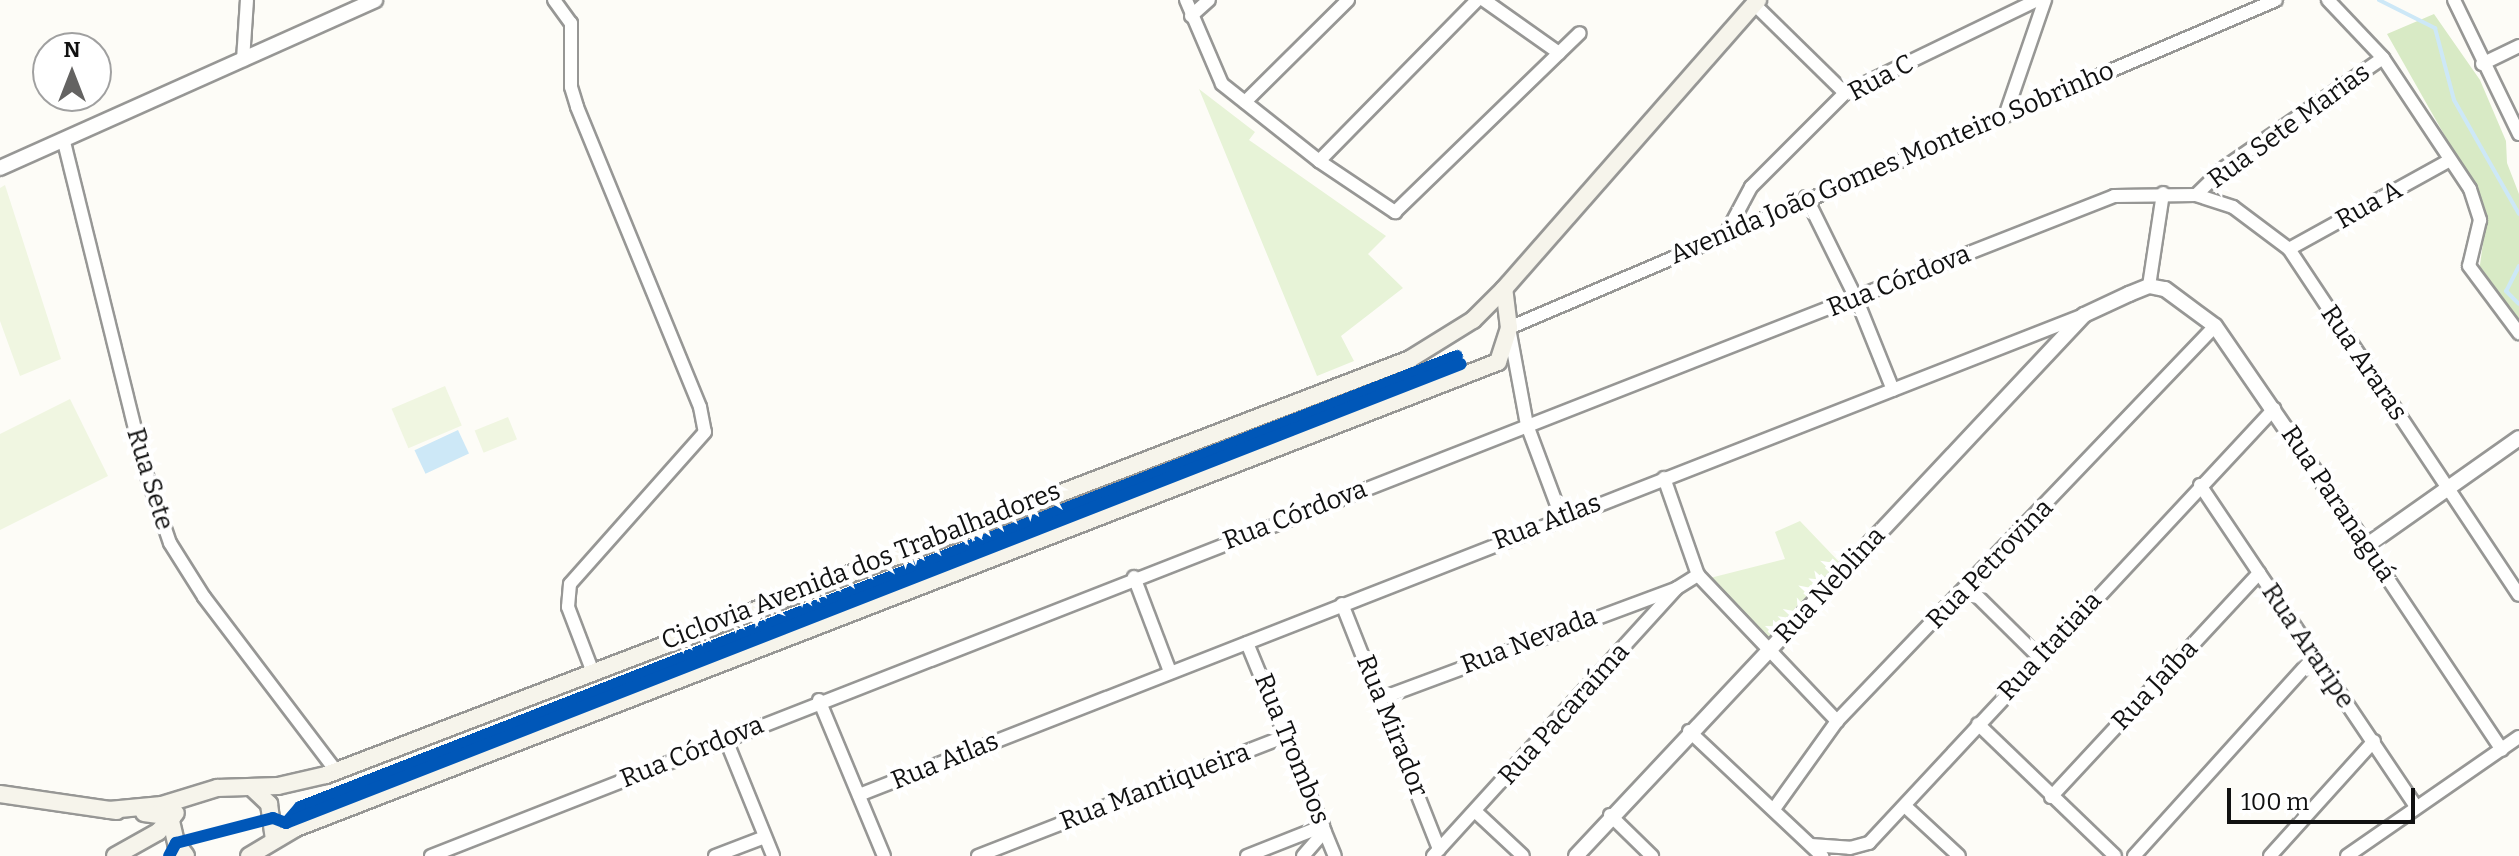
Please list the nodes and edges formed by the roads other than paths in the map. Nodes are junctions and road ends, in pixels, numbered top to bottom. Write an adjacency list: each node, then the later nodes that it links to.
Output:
1 (247, 0): 20 (street)
2 (375, 0): 20 (street)
3 (554, 0): 63 (street)
4 (1186, 0): 15 (street)
5 (1209, 0): 15 (street)
6 (1348, 0): 23 (street)
7 (1477, 0): 28 (street)
8 (1484, 0): 18 (street)
9 (2037, 0): 22 (street, Rua C)
10 (2045, 0): 24 (street)
11 (2276, 0): 24 (street, Avenida João Gomes Monteiro Sobrinho)
12 (2328, 0): 19 (street)
13 (2454, 0): 21 (street)
14 (1756, 2): 22 (street); 36 (main road)
15 (1191, 16): 23 (street)
16 (1580, 33): 18 (street)
17 (2519, 46): 21 (street)
18 (1559, 53): 28 (street)
19 (2383, 58): 27 (street); 31 (street, Rua Sete Marias)
20 (243, 60): 26 (street)
21 (2482, 64): 25 (street)
22 (1845, 93): 33 (street, Rua C)
23 (1245, 102): 28 (street)
24 (2005, 116): 32 (street, Avenida João Gomes Monteiro Sobrinho)
25 (2519, 134)
26 (64, 142): 29 (street); 75 (street, Rua Sete)
27 (2450, 160): 34 (street, Rua A); 42 (street)
28 (1319, 161)
29 (0, 168)
30 (2163, 193): 31 (street, Rua Araras); 35 (street); 37 (street, Rua Córdova)
31 (2196, 195): 34 (street, Rua Araras)
32 (1806, 197): 33 (street, Avenida João Gomes Monteiro Sobrinho); 37 (street)
33 (1727, 232): 41 (street, Avenida João Gomes Monteiro Sobrinho)
34 (2289, 249): 49 (street, Rua Araras)
35 (2149, 286): 38 (street, Rua Atlas); 40 (street, Rua Paranaguá)
36 (1504, 289): 39 (main road); 41 (main road)
37 (1856, 298): 43 (street); 45 (street, Rua Córdova)
38 (2084, 315): 43 (street, Rua Atlas); 60 (street, Rua Neblina)
39 (1473, 320): 41 (main road); 63 (main road)
40 (2215, 326): 44 (street, Rua Paranaguá); 55 (street, Rua Petrovina)
41 (1509, 328): 45 (street); 91 (main road)
42 (2519, 333)
43 (1893, 390): 47 (street, Rua Atlas)
44 (2274, 409): 48 (street, Rua Itatiaia); 51 (street, Rua Paranaguá)
45 (1527, 425): 50 (street); 54 (street, Rua Córdova)
46 (2519, 438): 49 (street)
47 (1664, 478): 50 (street, Rua Atlas); 53 (street)
48 (2200, 485): 52 (street, Rua Araripe); 62 (street, Rua Itatiaia)
49 (2449, 489): 51 (street); 57 (street, Rua Araras)
50 (1561, 516): 58 (street, Rua Atlas)
51 (2366, 546): 74 (street, Rua Paranaguá)
52 (2259, 573): 61 (street, Rua Araripe); 80 (street, Rua Jaíba)
53 (1698, 575): 56 (street, Rua Pacaraíma); 60 (street)
54 (1134, 577): 64 (street); 66 (street, Rua Córdova)
55 (1968, 587): 62 (street); 67 (street, Rua Petrovina)
56 (1677, 588): 65 (street, Rua Nevada); 85 (street, Rua Pacaraíma)
57 (2519, 595)
58 (1342, 604): 59 (street, Rua Atlas); 65 (street, Rua Mirador)
59 (1247, 643): 64 (street, Rua Atlas); 70 (street, Rua Trombos)
60 (1768, 652): 67 (street); 69 (street, Rua Neblina)
61 (2315, 656): 73 (street, Rua Araripe); 110 (street)
62 (2039, 657): 68 (street, Rua Itatiaia)
63 (592, 670): 75 (main road)
64 (1170, 672): 78 (street, Rua Atlas)
65 (1382, 698): 92 (street, Rua Mirador)
66 (819, 700): 72 (street, Rua Córdova); 78 (street)
67 (1837, 721): 83 (street, Rua Petrovina)
68 (1978, 724): 80 (street); 81 (street, Rua Itatiaia)
69 (1689, 731): 83 (street); 86 (street, Rua Neblina)
70 (1288, 735): 88 (street, Rua Trombos); 100 (street, Rua Mantiqueira)
71 (2519, 737): 74 (street)
72 (726, 740): 89 (street); 96 (street, Rua Córdova)
73 (2374, 741): 82 (street, Rua Araripe); 111 (street)
74 (2502, 750): 82 (street)
75 (336, 771): 76 (main road)
76 (251, 787): 79 (main road); 91 (main road)
77 (0, 794): 84 (main road)
78 (859, 795): 99 (street)
79 (190, 797): 84 (main road); 87 (main road)
80 (2051, 797): 109 (street)
81 (1906, 807): 90 (street, Rua Itatiaia); 108 (street)
82 (2416, 807): 112 (street)
83 (1774, 809): 90 (street)
84 (109, 810): 87 (main road)
85 (1476, 812): 92 (street, Rua Pacaraíma); 104 (street)
86 (1610, 815): 105 (street, Rua Neblina); 106 (street)
87 (172, 819): 93 (main road); 94 (main road)
88 (1324, 829): 101 (street); 102 (street); 103 (street, Rua Trombos)
89 (765, 837): 97 (street); 98 (street)
90 (1811, 845): 107 (street)
91 (277, 848): 95 (main road)
92 (1436, 852)
93 (115, 856)
94 (186, 856)
95 (249, 856)
96 (431, 856)
97 (715, 856)
98 (773, 856)
99 (884, 856)
100 (978, 856)
101 (1247, 856)
102 (1303, 856)
103 (1335, 856)
104 (1523, 856)
105 (1576, 856)
106 (1652, 856)
107 (1822, 856)
108 (1959, 856)
109 (2115, 856)
110 (2134, 856)
111 (2270, 856)
112 (2347, 856)

